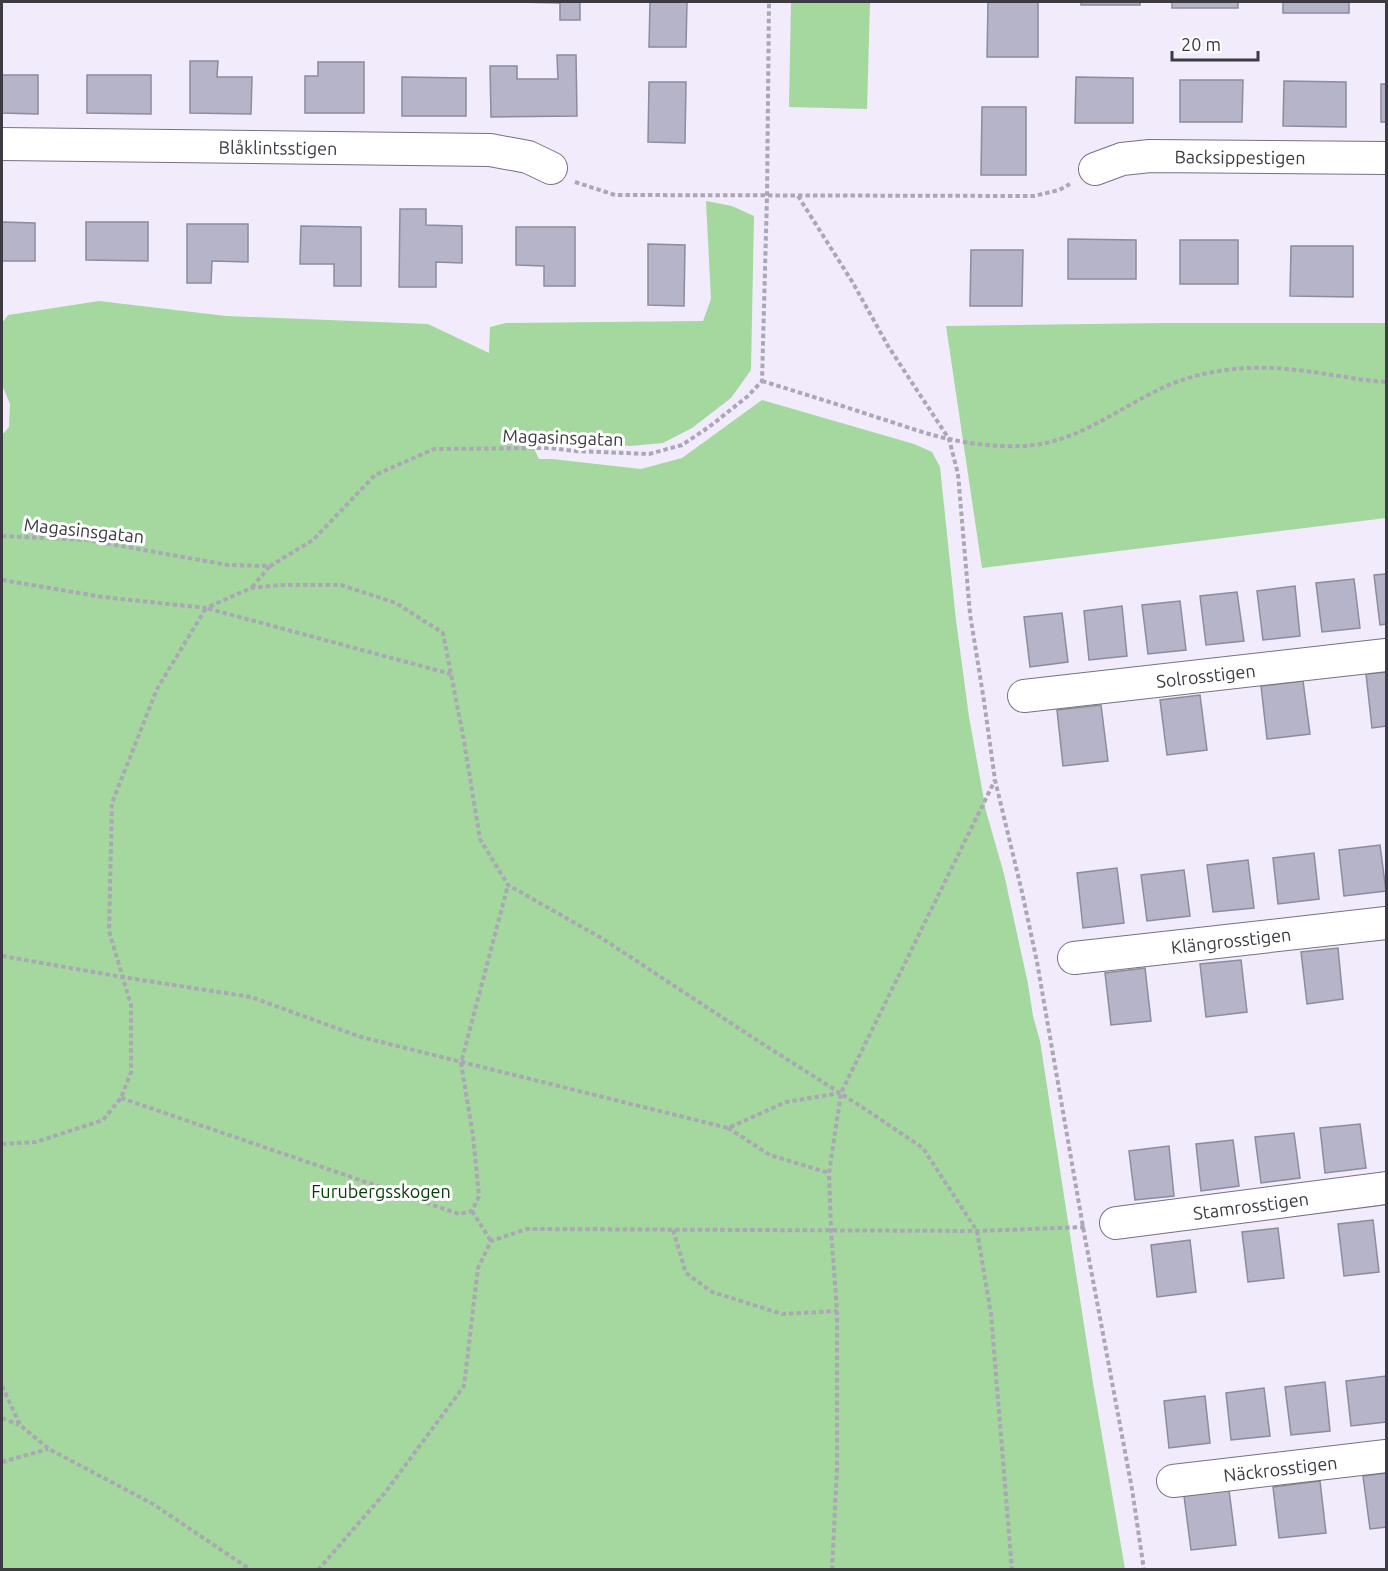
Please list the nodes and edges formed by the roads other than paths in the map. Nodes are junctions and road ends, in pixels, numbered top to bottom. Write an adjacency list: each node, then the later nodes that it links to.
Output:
1 (2, 144): 3 (street, Blåklintsstigen)
2 (1386, 158): 4 (street, Backsippestigen)
3 (551, 168)
4 (1095, 169)
5 (1386, 655): 6 (street, Solrosstigen)
6 (1024, 696)
7 (1386, 923): 8 (street, Klängrosstigen)
8 (1074, 958)
9 (1386, 1188): 10 (street, Stamrosstigen)
10 (1116, 1223)
11 (1386, 1456): 12 (street, Näckrosstigen)
12 (1173, 1482)

